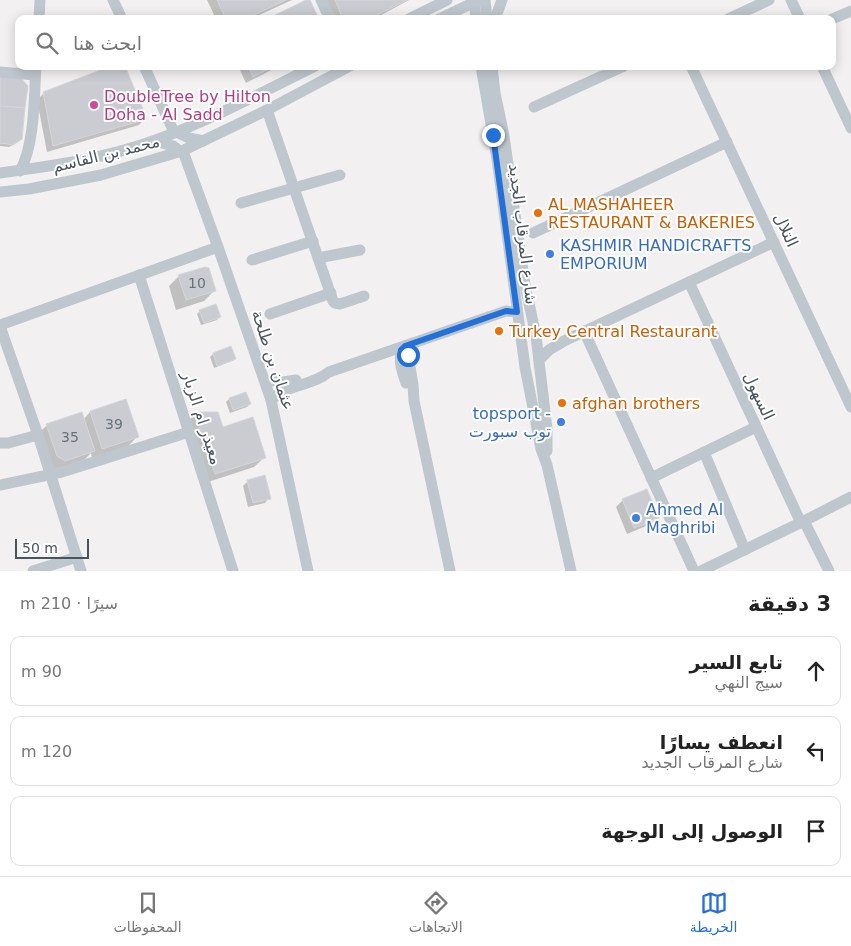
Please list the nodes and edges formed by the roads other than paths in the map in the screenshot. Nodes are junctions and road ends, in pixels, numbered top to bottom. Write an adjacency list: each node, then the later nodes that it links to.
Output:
1 (40, 0): 9 (street)
2 (113, 0): 10 (street)
3 (447, 0): 11 (street)
4 (502, 0): 15 (street)
5 (769, 0): 16 (street)
6 (791, 0): 17 (street)
7 (478, 1): 12 (street); 13 (street); 14 (street)
8 (851, 10): 18 (street)
9 (39, 15)
10 (120, 15)
11 (417, 15)
12 (448, 15)
13 (476, 15)
14 (485, 15)
15 (496, 15)
16 (737, 15)
17 (798, 15)
18 (836, 17)
19 (146, 70): 31 (street)
20 (307, 70): 32 (street, محمد بن القاسم)
21 (342, 70): 30 (street, محمد بن القاسم)
22 (482, 70): 60 (street, شارع المرقاب الجديد)
23 (492, 70): 64 (street, شارع المرقاب الجديد)
24 (615, 70): 29 (street)
25 (694, 70): 37 (street, التلال)
26 (824, 70): 33 (street)
27 (36, 71): 28 (street); 38 (street)
28 (0, 72)
29 (534, 108)
30 (267, 110): 35 (street, محمد بن القاسم); 46 (street)
31 (169, 119): 32 (street); 34 (street)
32 (188, 128): 34 (street, محمد بن القاسم)
33 (851, 128)
34 (176, 132): 35 (street); 36 (street, محمد بن القاسم)
35 (203, 140): 39 (street, محمد بن القاسم)
36 (155, 141): 39 (street); 42 (street, محمد بن القاسم)
37 (727, 142): 49 (street); 51 (street, التلال)
38 (30, 146): 42 (street); 43 (street)
39 (182, 151): 40 (street, محمد بن القاسم); 41 (street, عثمان بن طلحة)
40 (166, 156): 41 (street); 47 (street, محمد بن القاسم)
41 (187, 165): 52 (street, عثمان بن طلحة)
42 (42, 167): 43 (street, محمد بن القاسم)
43 (20, 170): 44 (street, محمد بن القاسم)
44 (0, 173)
45 (340, 175): 46 (street)
46 (294, 187): 48 (street); 50 (street)
47 (0, 192)
48 (241, 203)
49 (533, 233)
50 (313, 241): 54 (street); 55 (street)
51 (774, 242): 57 (street); 73 (street, التلال)
52 (218, 247): 56 (street); 70 (street, عثمان بن طلحة)
53 (360, 250): 54 (street)
54 (318, 258): 58 (street)
55 (252, 260)
56 (139, 275): 62 (street); 75 (street, معيذر ام الزبار)
57 (688, 282): 63 (street); 74 (street, السهول)
58 (331, 293): 59 (street); 61 (street)
59 (364, 296)
60 (517, 312): 66 (street); 71 (street); 79 (street, شارع المرقاب الجديد)
61 (270, 314)
62 (0, 325): 68 (street)
63 (584, 331): 65 (street); 81 (street)
64 (536, 336): 65 (street); 67 (street, شارع المرقاب الجديد)
65 (564, 341): 67 (street)
66 (401, 348): 69 (street); 91 (street)
67 (539, 360): 71 (street, شارع المرقاب الجديد)
68 (6, 361): 76 (street)
69 (329, 372): 70 (street); 72 (street)
70 (265, 380): 72 (street, عثمان بن طلحة)
71 (542, 386): 79 (street, شارع المرقاب الجديد)
72 (271, 400): 90 (street, عثمان بن طلحة)
73 (851, 407)
74 (756, 427): 78 (street); 84 (street, السهول)
75 (189, 432): 80 (street); 89 (street, معيذر ام الزبار)
76 (38, 435): 77 (street); 80 (street)
77 (0, 443)
78 (704, 452): 81 (street); 85 (street)
79 (547, 465): 92 (street, شارع المرقاب الجديد)
80 (51, 475): 82 (street); 86 (street)
81 (651, 478): 93 (street)
82 (0, 485)
83 (851, 497): 84 (street)
84 (802, 522): 85 (street); 95 (street, السهول)
85 (745, 550): 94 (street)
86 (77, 557): 87 (street); 88 (street)
87 (34, 571)
88 (81, 571)
89 (232, 571)
90 (308, 571)
91 (450, 571)
92 (571, 571)
93 (694, 571)
94 (701, 571)
95 (829, 571)

